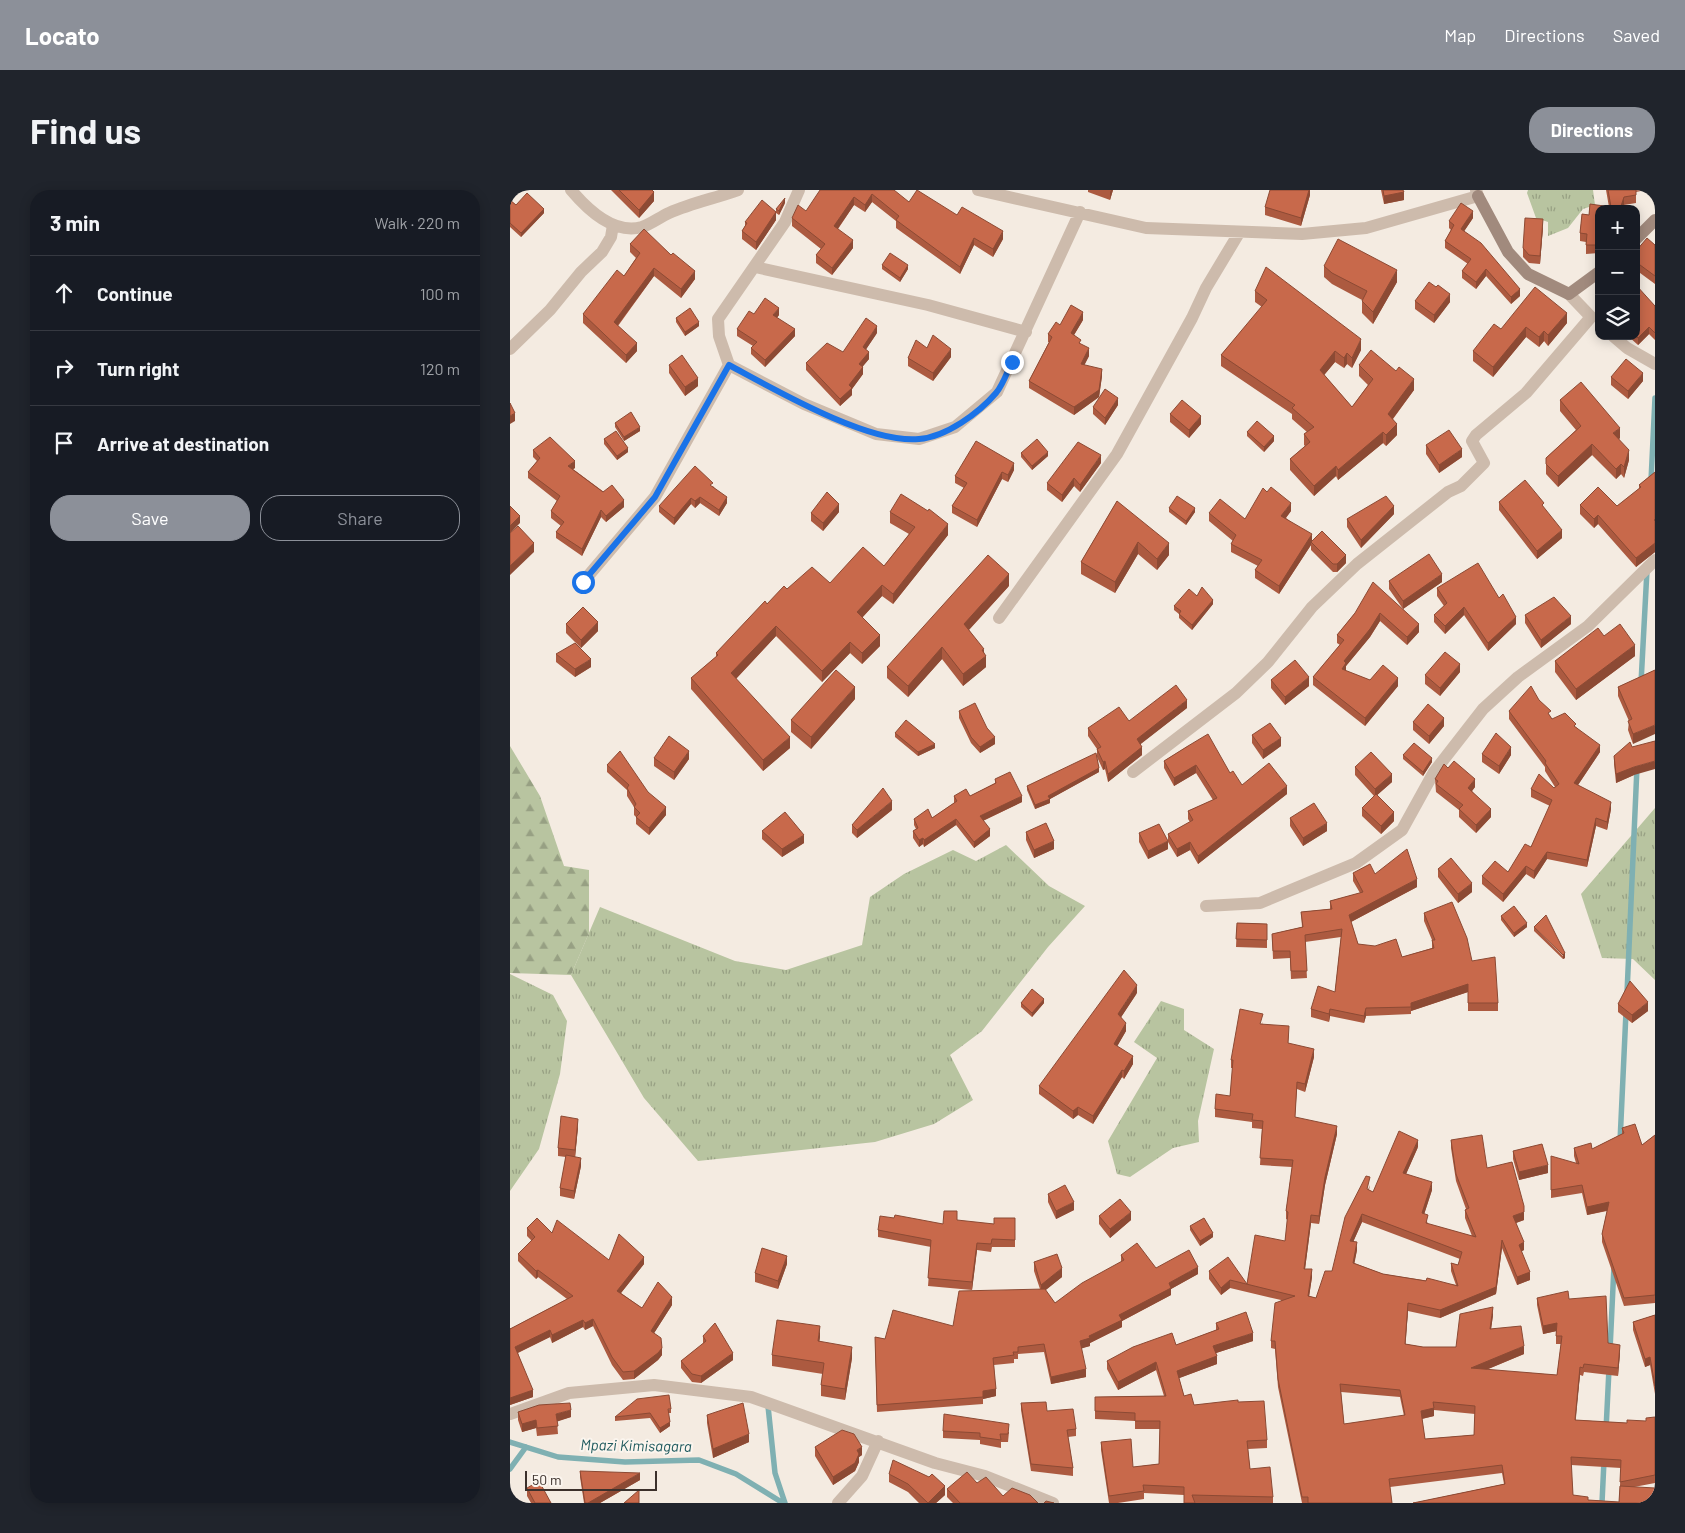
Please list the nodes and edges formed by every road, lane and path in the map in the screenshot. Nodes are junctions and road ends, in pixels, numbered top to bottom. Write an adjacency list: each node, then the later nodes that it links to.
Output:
1 (571, 190): 9 (street)
2 (738, 190): 9 (street)
3 (799, 190): 12 (street)
4 (978, 190): 6 (street)
5 (1477, 193): 10 (street); 14 (street)
6 (1017, 194): 7 (street)
7 (1080, 212): 10 (street); 16 (street)
8 (1655, 220): 11 (street)
9 (613, 225): 18 (street)
10 (1239, 233): 23 (street)
11 (1640, 236)
12 (755, 267): 16 (street); 20 (street)
13 (1595, 275): 14 (street)
14 (1569, 294): 15 (street)
15 (1595, 320): 24 (street)
16 (1026, 332): 20 (street)
17 (1618, 340): 19 (street)
18 (510, 349)
19 (1655, 364)
20 (729, 365): 22 (street)
21 (1655, 560): 25 (street)
22 (583, 582)
23 (999, 618)
24 (1133, 772)
25 (1206, 906)
26 (510, 1414): 27 (street)
27 (878, 1441): 28 (street); 29 (street)
28 (838, 1503)
29 (1053, 1503)

